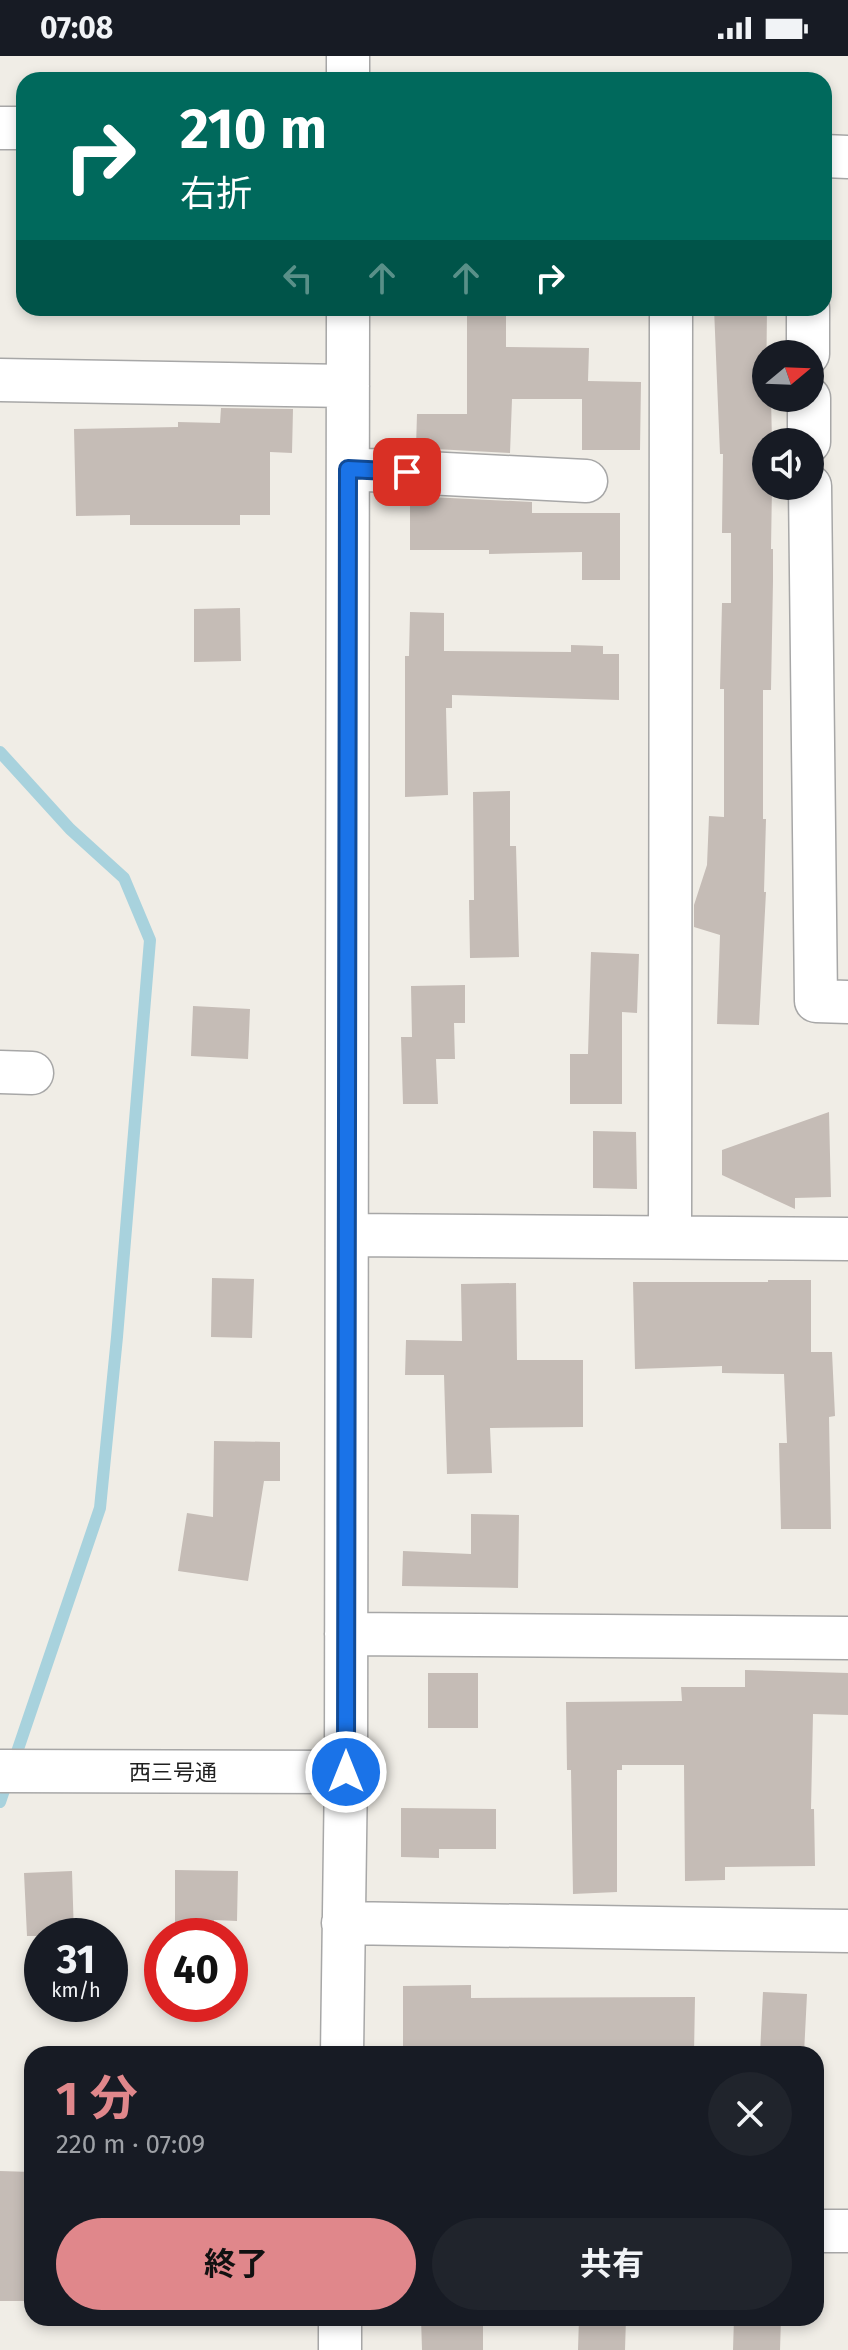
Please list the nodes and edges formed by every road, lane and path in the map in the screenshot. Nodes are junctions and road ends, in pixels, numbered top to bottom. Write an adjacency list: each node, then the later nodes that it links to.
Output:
1 (348, 316): 6 (street)
2 (671, 316): 12 (street)
3 (808, 316): 4 (street)
4 (808, 340)
5 (0, 380): 6 (street)
6 (348, 386): 7 (street)
7 (348, 469): 8 (street); 11 (street)
8 (586, 481)
9 (810, 500): 10 (street)
10 (848, 1002)
11 (347, 1235): 12 (street); 14 (street)
12 (670, 1236): 13 (street)
13 (848, 1239)
14 (346, 1634): 15 (street); 17 (street)
15 (848, 1638)
16 (0, 1771): 17 (street, 西三号通)
17 (346, 1772): 18 (street)
18 (343, 1923): 19 (street); 20 (street)
19 (848, 1931)
20 (342, 2046)
21 (824, 2231): 22 (street)
22 (848, 2231)
23 (340, 2326): 24 (street)
24 (340, 2350)

